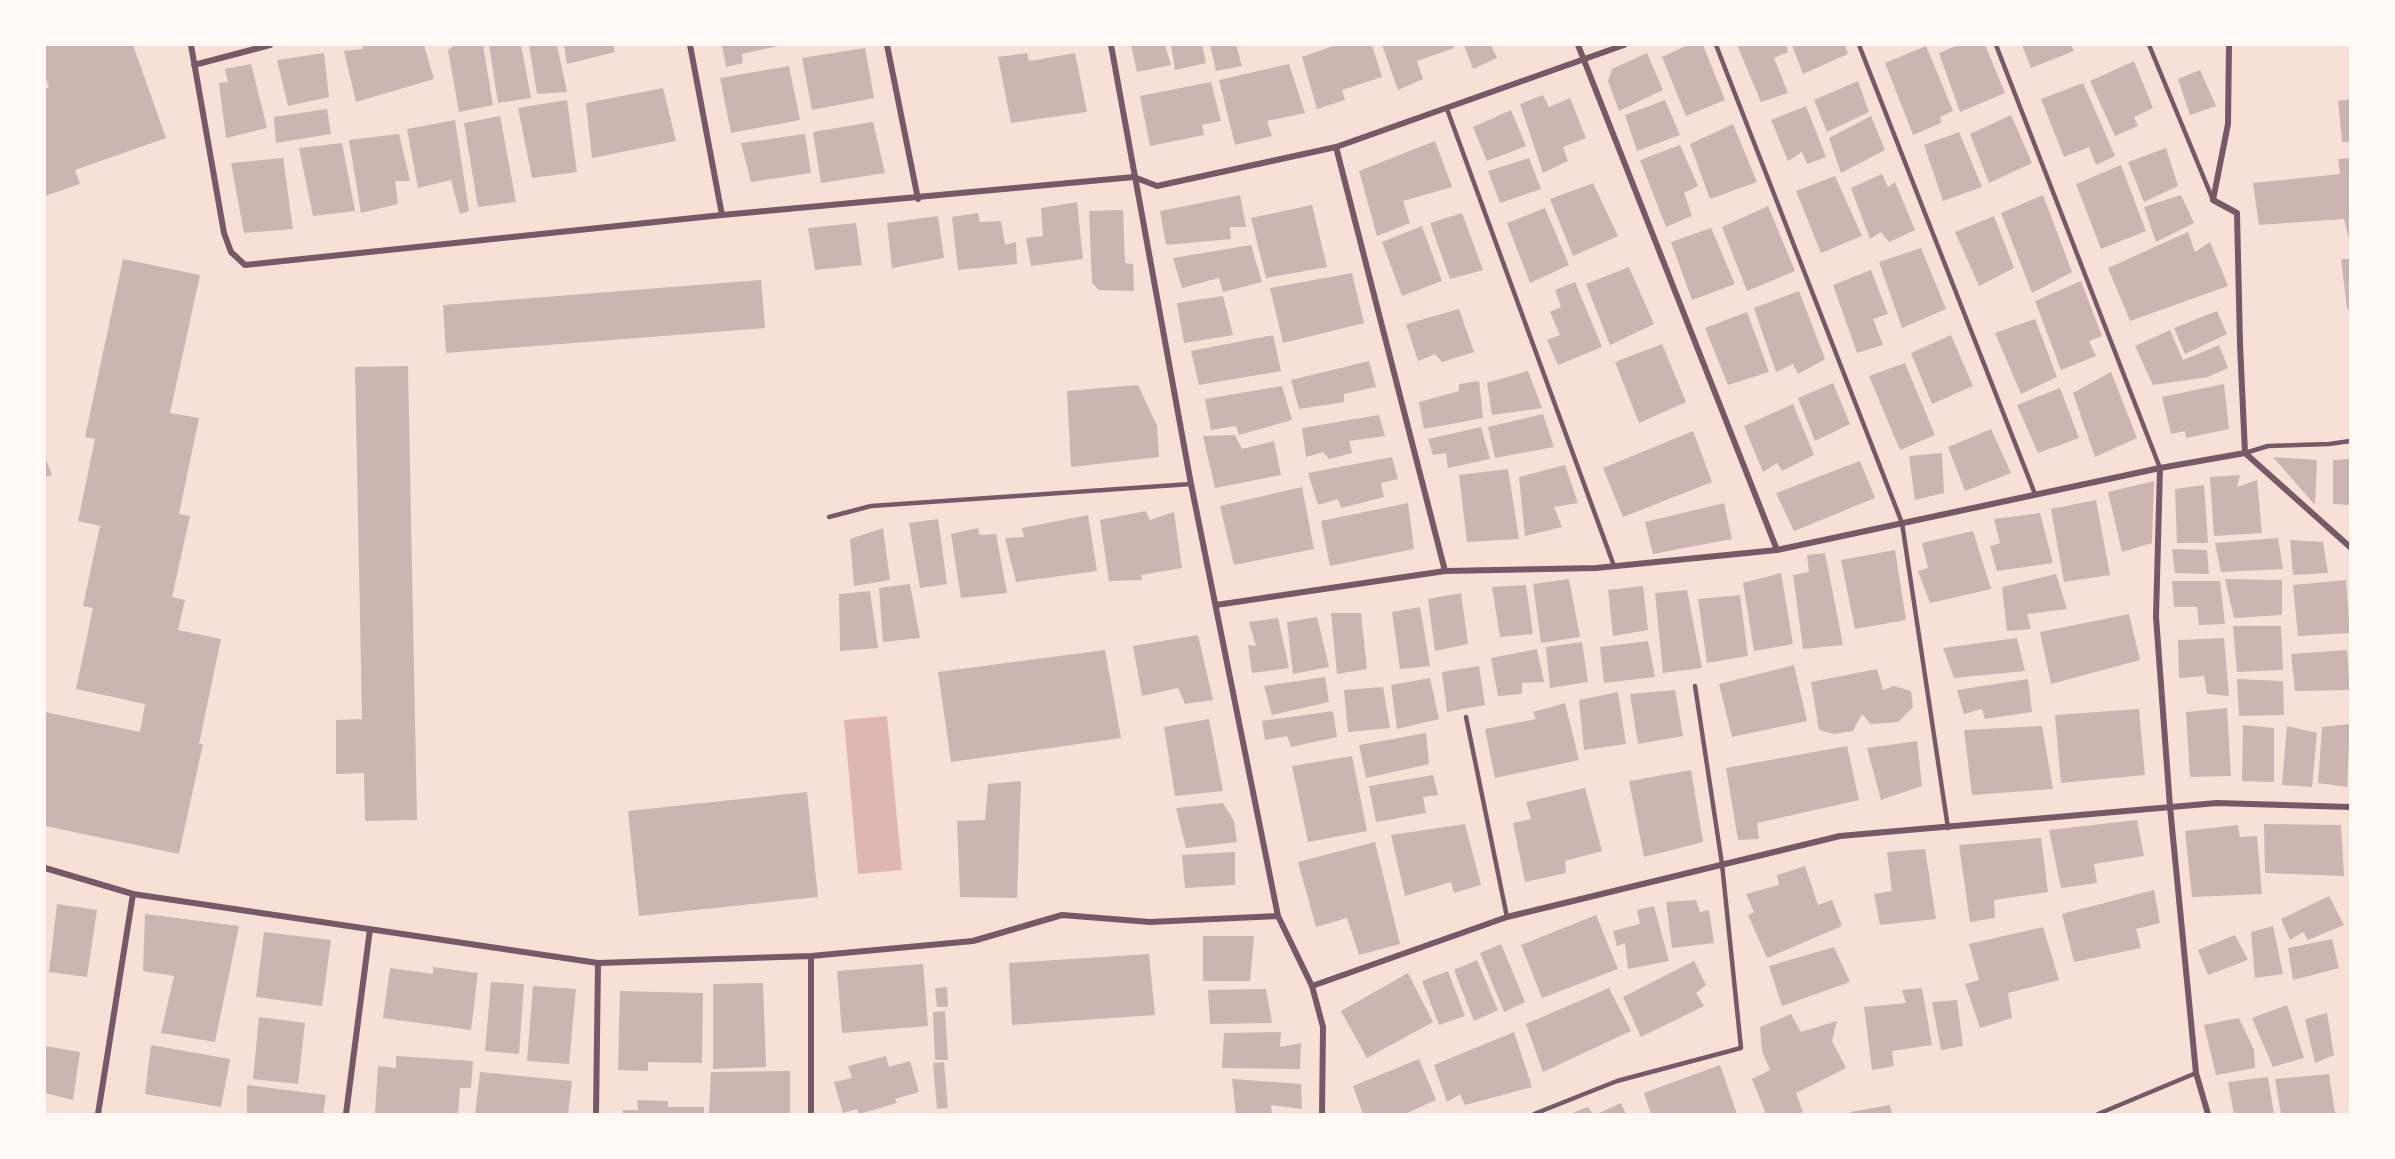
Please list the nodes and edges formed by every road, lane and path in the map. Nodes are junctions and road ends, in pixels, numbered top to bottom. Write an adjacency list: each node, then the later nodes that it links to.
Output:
1 (191, 45): 14 (street)
2 (270, 45): 14 (street)
3 (690, 45): 20 (street)
4 (887, 45): 18 (street)
5 (1111, 45): 17 (street)
6 (1578, 45): 13 (street)
7 (1624, 45): 13 (street)
8 (1716, 45): 27 (lane)
9 (1859, 45): 25 (lane)
10 (1996, 45): 23 (lane)
11 (2149, 45): 19 (lane)
12 (2229, 45): 19 (street)
13 (1584, 61): 15 (street); 29 (street)
14 (194, 65): 20 (street)
15 (1447, 109): 16 (street); 30 (lane)
16 (1336, 147): 17 (street); 31 (street)
17 (1134, 177): 18 (street); 24 (street)
18 (918, 199): 20 (street)
19 (2213, 200): 22 (street)
20 (722, 215)
21 (2350, 441): 22 (lane)
22 (2246, 453): 23 (street); 28 (street)
23 (2160, 468): 25 (street); 35 (street)
24 (1191, 484): 26 (lane); 32 (street)
25 (2035, 495): 27 (street)
26 (829, 517)
27 (1902, 523): 29 (street); 37 (lane)
28 (2350, 547)
29 (1777, 550): 30 (street)
30 (1614, 566): 31 (street)
31 (1445, 571): 32 (street)
32 (1216, 605): 41 (street)
33 (1695, 686): 38 (lane)
34 (1466, 717): 42 (lane)
35 (2170, 807): 36 (street); 37 (street); 47 (street)
36 (2350, 807)
37 (1948, 828): 38 (street)
38 (1722, 864): 42 (street); 54 (lane)
39 (45, 868): 40 (street)
40 (133, 894): 43 (street); 49 (street)
41 (1278, 916): 44 (street); 46 (street)
42 (1508, 917): 46 (street)
43 (370, 929): 45 (street); 50 (street)
44 (811, 956): 45 (street); 52 (street)
45 (598, 963): 51 (street)
46 (1312, 986): 53 (street)
47 (2196, 1073): 48 (lane); 56 (street)
48 (2108, 1113): 55 (lane)
49 (98, 1114)
50 (346, 1114)
51 (596, 1114)
52 (811, 1114)
53 (1322, 1114)
54 (1534, 1114)
55 (2098, 1114)
56 (2208, 1114)

